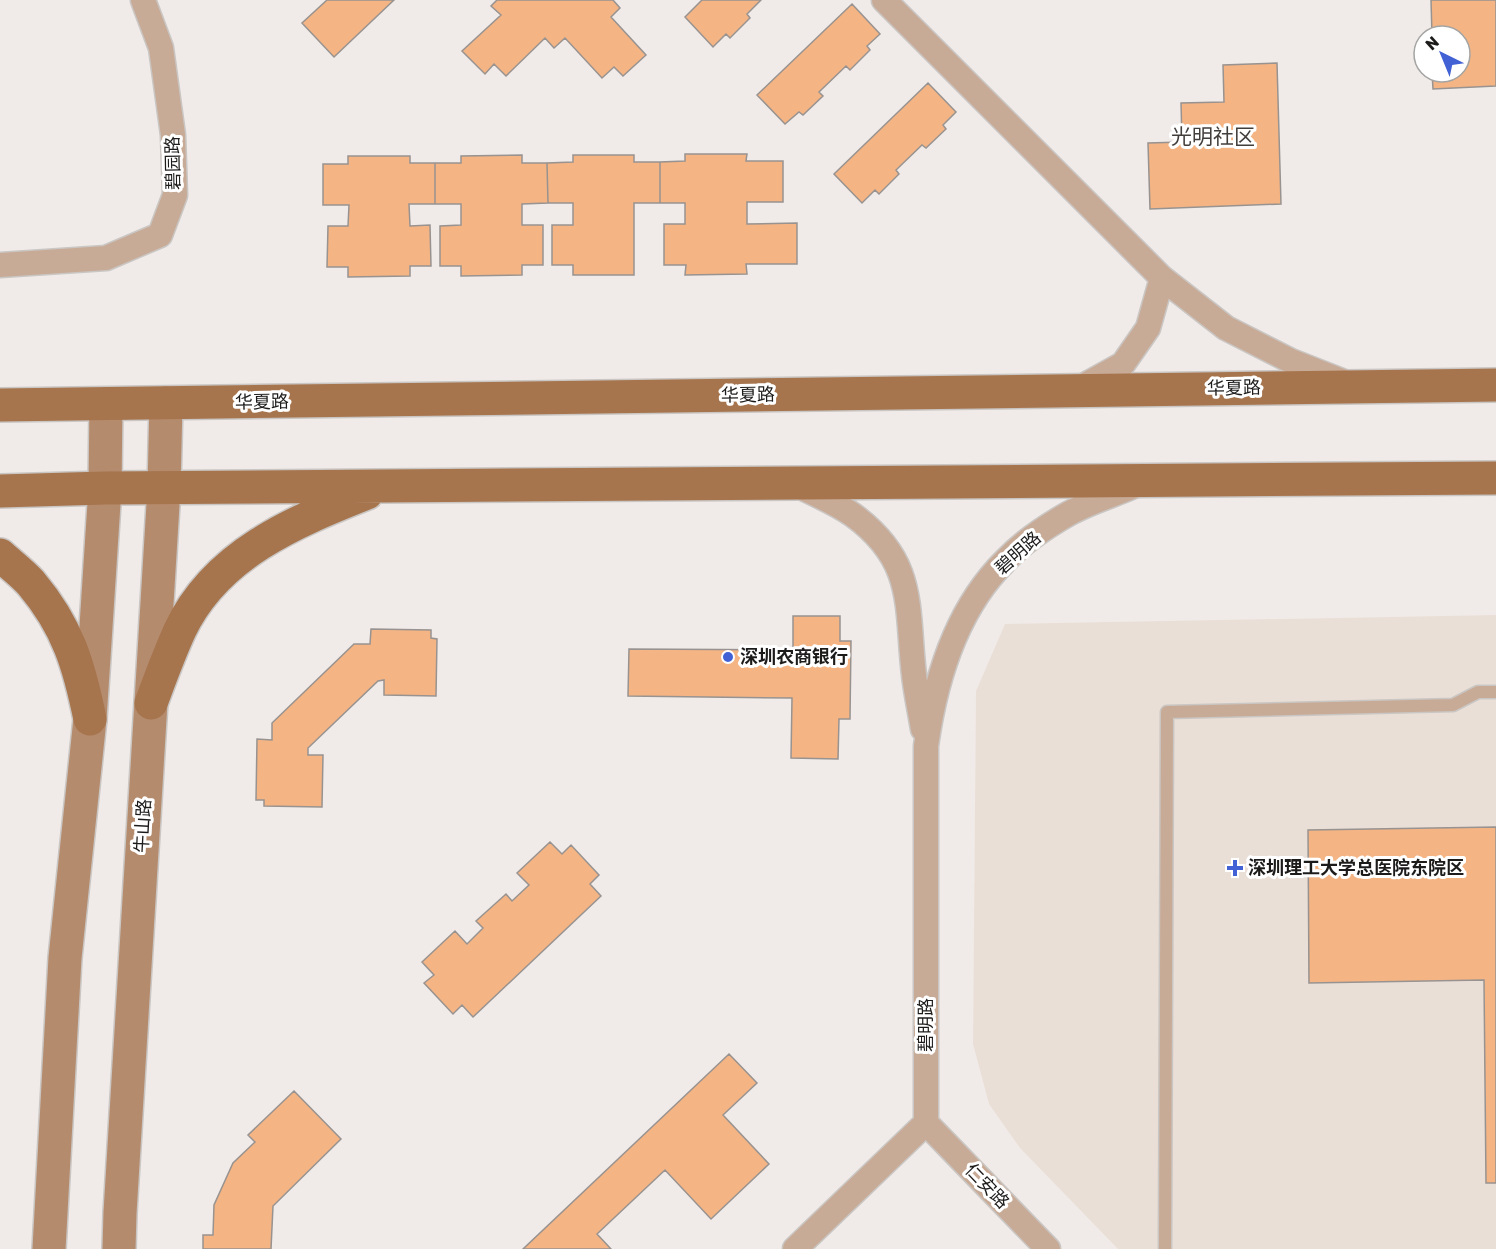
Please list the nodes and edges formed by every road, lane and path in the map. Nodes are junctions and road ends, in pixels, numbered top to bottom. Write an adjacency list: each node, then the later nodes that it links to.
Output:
1 (143, 0): 3 (street, 碧园路)
2 (884, 0): 4 (street)
3 (0, 266)
4 (1162, 279): 6 (street); 7 (street)
5 (1496, 385): 6 (main road, 华夏路)
6 (1357, 387): 7 (main road, 华夏路)
7 (1075, 390): 8 (main road, 华夏路)
8 (166, 403): 9 (main road, 华夏路); 16 (street, 牛山路)
9 (106, 404): 10 (main road, 华夏路); 15 (street)
10 (0, 405)
11 (1496, 478): 12 (main road)
12 (1146, 481): 13 (main road); 22 (street, 碧明路)
13 (792, 483): 14 (main road); 22 (street, 碧明路)
14 (382, 487): 16 (main road); 20 (main road)
15 (105, 488): 16 (main road); 17 (main road); 21 (street)
16 (164, 488): 20 (street, 牛山路)
17 (0, 491)
18 (0, 555): 21 (main road)
19 (1496, 692): 28 (lane)
20 (151, 703): 25 (street, 牛山路)
21 (90, 719): 24 (street)
22 (926, 746): 23 (street, 碧明路)
23 (926, 1123): 26 (street); 27 (street, 仁安路)
24 (49, 1249)
25 (119, 1249)
26 (795, 1249)
27 (1048, 1249)
28 (1165, 1249)

